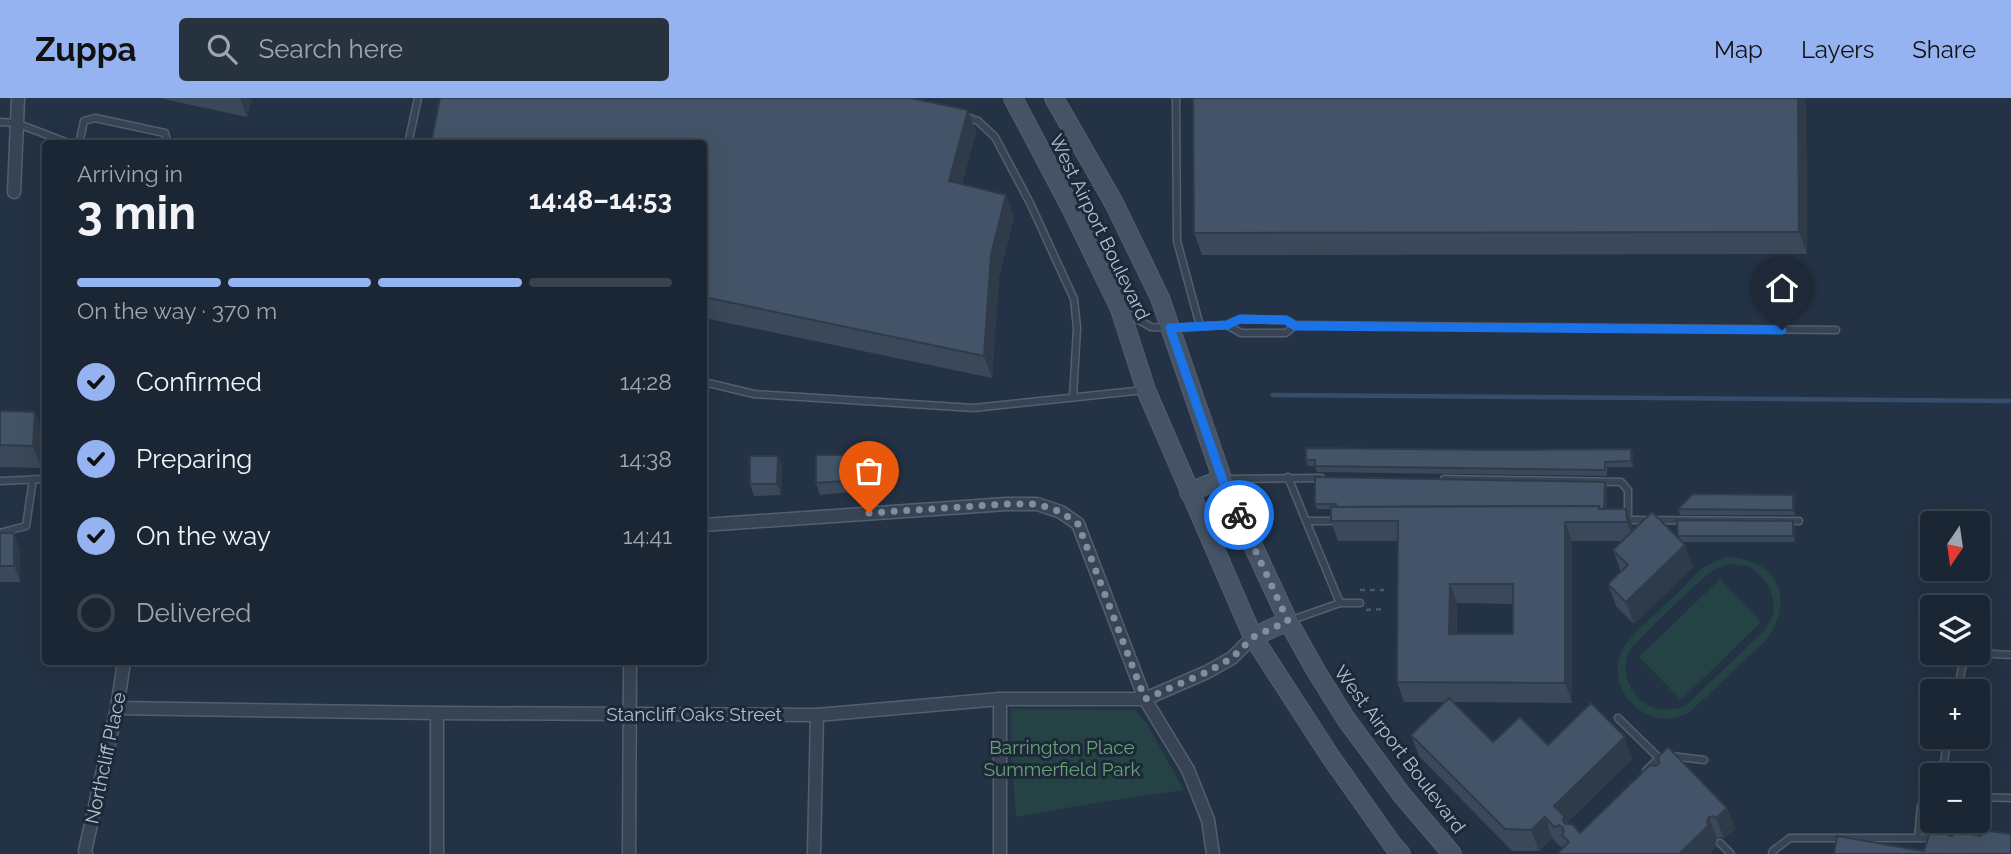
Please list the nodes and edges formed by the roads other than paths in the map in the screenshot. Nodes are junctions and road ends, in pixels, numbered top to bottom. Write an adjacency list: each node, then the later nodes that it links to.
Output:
1 (18, 98): 8 (street)
2 (418, 98): 12 (lane)
3 (1013, 98): 14 (main road, West Airport Boulevard)
4 (1054, 98): 18 (main road, West Airport Boulevard)
5 (1176, 98): 16 (lane)
6 (954, 113): 22 (lane)
7 (0, 122): 8 (lane)
8 (16, 123): 9 (lane); 13 (street)
9 (61, 140)
10 (80, 140): 11 (lane)
11 (167, 140)
12 (409, 140)
13 (14, 192)
14 (1121, 309): 18 (lane); 21 (main road, West Airport Boulevard)
15 (1227, 325): 16 (lane); 17 (lane); 17 (lane)
16 (1200, 326): 18 (lane)
17 (1295, 326): 19 (lane)
18 (1170, 328): 27 (main road, West Airport Boulevard)
19 (1836, 330)
20 (707, 383): 22 (lane)
21 (1146, 390): 22 (lane); 30 (main road, West Airport Boulevard)
22 (1073, 397)
23 (1288, 477): 24 (lane); 27 (lane); 33 (lane)
24 (1329, 478)
25 (33, 479): 26 (lane); 29 (lane); 37 (lane)
26 (42, 479)
27 (1222, 479): 30 (main road); 40 (main road, West Airport Boulevard)
28 (1440, 479): 32 (lane)
29 (0, 481)
30 (1189, 492): 41 (main road, West Airport Boulevard)
31 (1615, 520): 32 (lane)
32 (1628, 520): 35 (lane)
33 (1306, 521): 34 (lane); 38 (lane)
34 (1346, 521)
35 (1798, 521)
36 (707, 525): 47 (street)
37 (0, 533)
38 (1340, 603): 39 (lane); 40 (lane)
39 (1360, 607)
40 (1288, 621): 41 (main road); 71 (main road, West Airport Boulevard)
41 (1253, 637): 47 (street, Stancliff Oaks Street); 70 (main road, West Airport Boulevard)
42 (2011, 654): 45 (lane)
43 (124, 665): 48 (street, Northcliff Place)
44 (630, 665): 50 (street)
45 (1960, 679)
46 (1000, 699): 47 (street, Stancliff Oaks Street); 51 (street, Stancliff Oaks Street); 68 (street)
47 (1145, 699): 69 (street)
48 (117, 708): 49 (street, Stancliff Oaks Street); 64 (street, Northcliff Place)
49 (437, 713): 50 (street, Stancliff Oaks Street); 65 (street)
50 (630, 714): 51 (street, Stancliff Oaks Street); 66 (street)
51 (817, 715): 67 (street)
52 (1618, 718): 53 (lane)
53 (1659, 758): 54 (lane); 55 (lane)
54 (1704, 760)
55 (1649, 768): 56 (lane); 57 (lane)
56 (1656, 775)
57 (1640, 777)
58 (1990, 797): 59 (lane)
59 (2011, 798)
60 (1920, 817): 61 (lane)
61 (1918, 838): 62 (lane); 73 (lane)
62 (1944, 838)
63 (1720, 843): 72 (lane)
64 (86, 854)
65 (437, 854)
66 (629, 854)
67 (814, 854)
68 (1000, 854)
69 (1213, 854)
70 (1401, 854)
71 (1452, 854)
72 (1731, 854)
73 (1772, 854)

